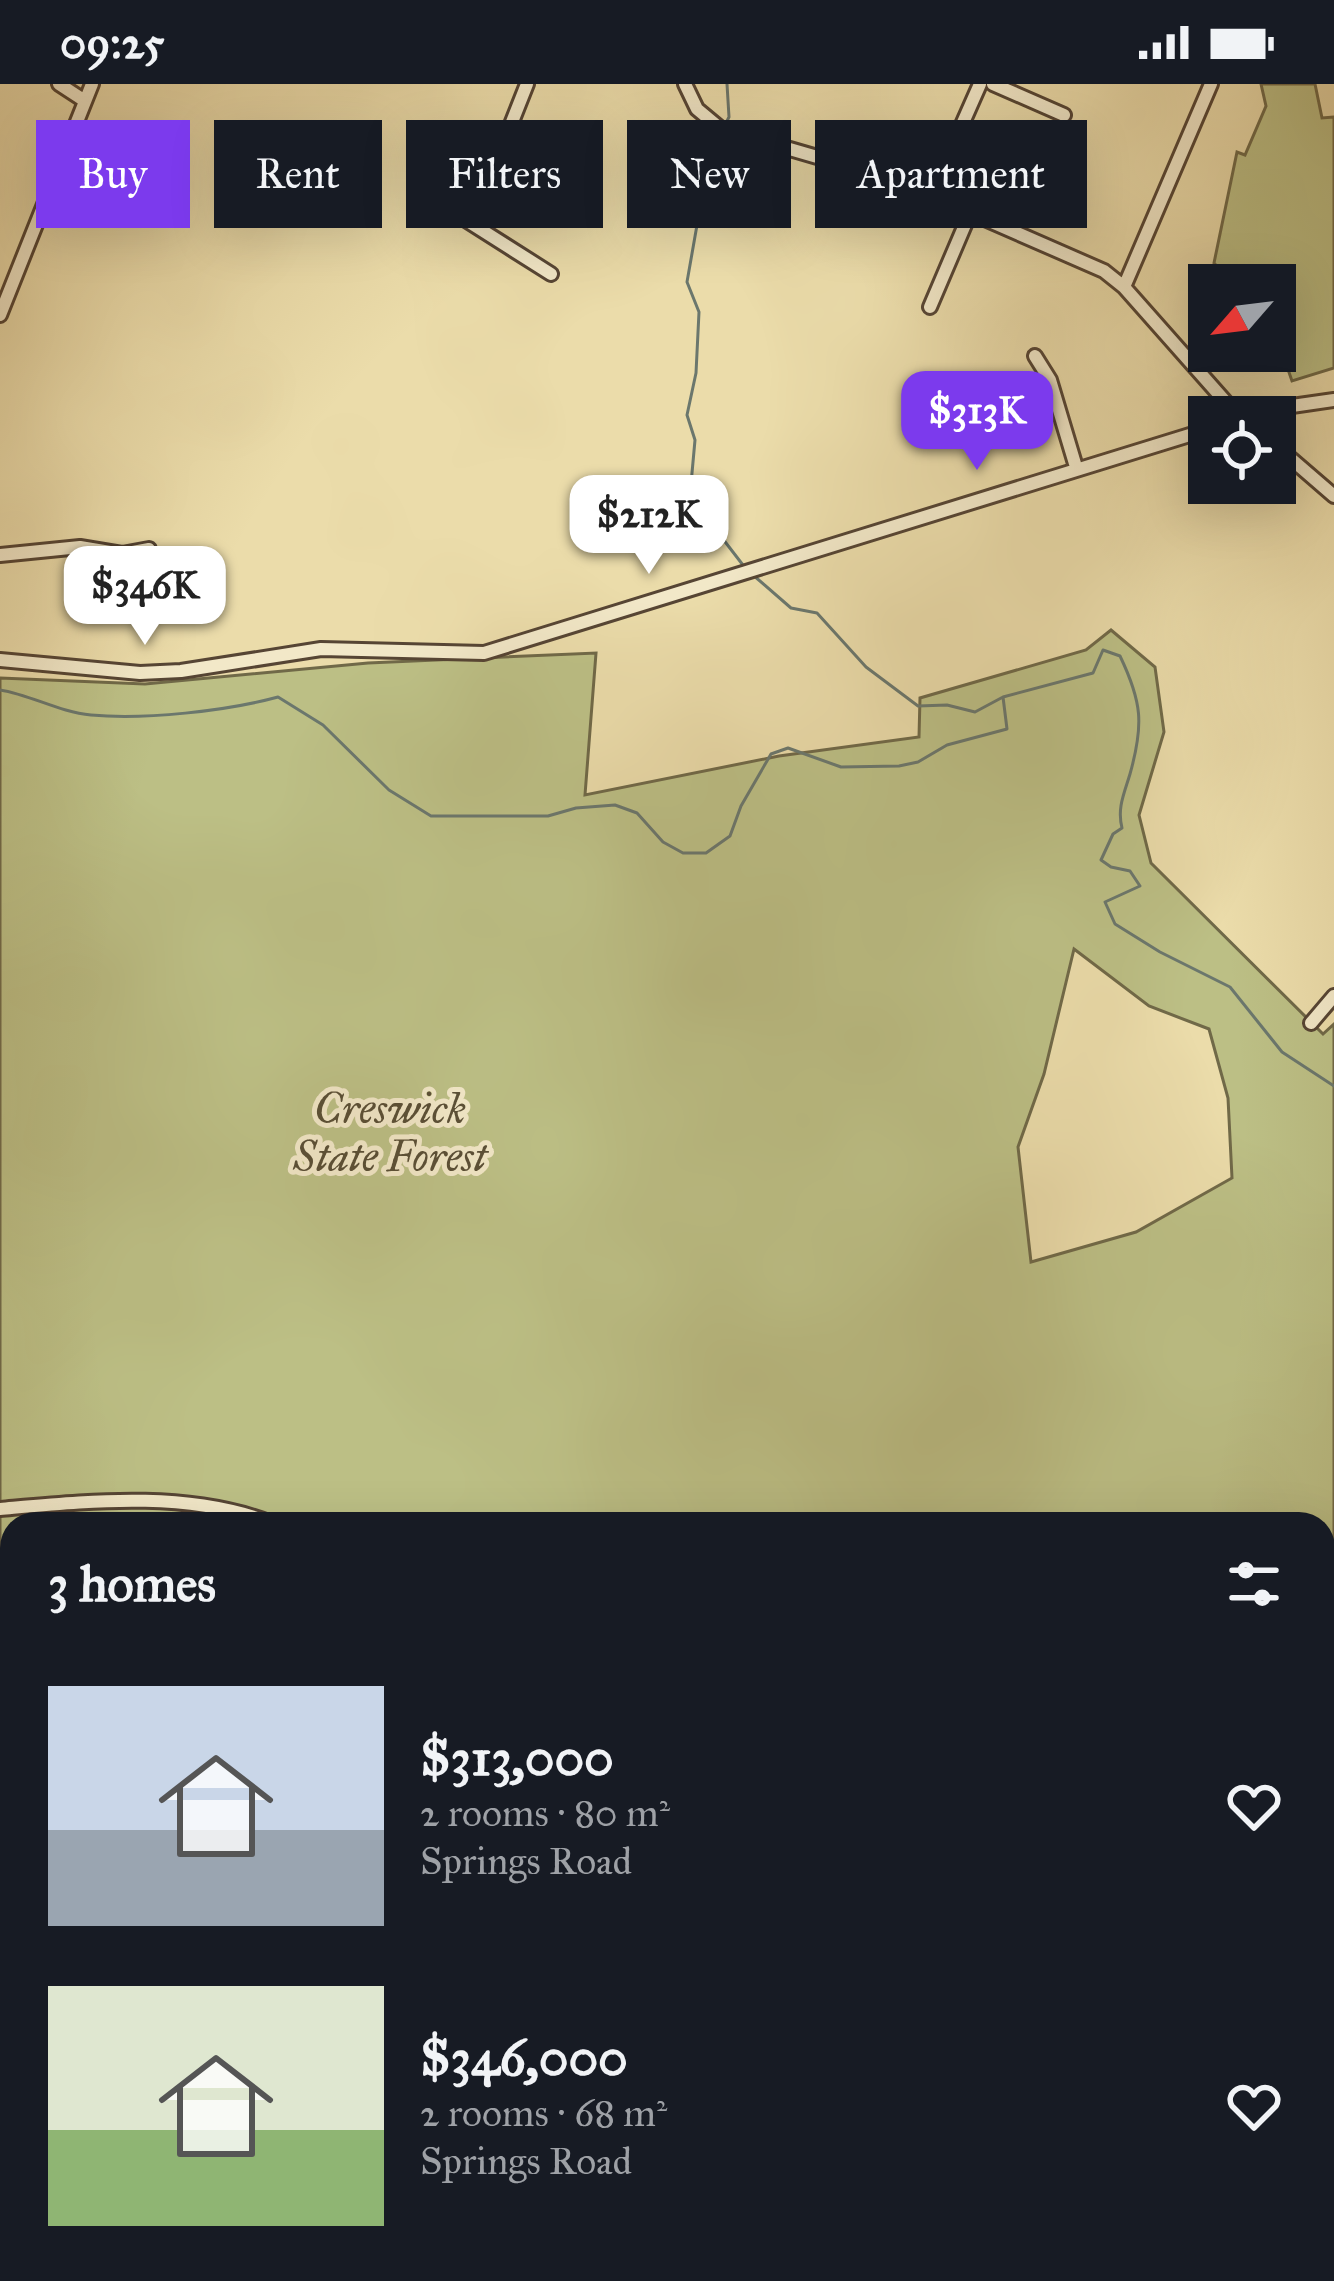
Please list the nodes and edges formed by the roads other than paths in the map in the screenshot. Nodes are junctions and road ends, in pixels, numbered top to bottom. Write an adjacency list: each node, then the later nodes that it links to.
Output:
1 (59, 84): 8 (street)
2 (92, 84): 8 (street)
3 (527, 84): 10 (street)
4 (686, 84): 12 (street)
5 (980, 84): 11 (street)
6 (993, 84): 9 (street)
7 (1209, 87): 17 (street)
8 (85, 101): 19 (street)
9 (1064, 115)
10 (513, 120)
11 (964, 120)
12 (815, 156)
13 (478, 228): 16 (street)
14 (963, 228): 18 (street)
15 (1005, 228): 17 (street)
16 (551, 274)
17 (1124, 287): 21 (street)
18 (929, 307)
19 (0, 315)
20 (1034, 356): 26 (street)
21 (1220, 396)
22 (1334, 400): 23 (street)
23 (1296, 408)
24 (1188, 435): 26 (street)
25 (1296, 463): 27 (street)
26 (1076, 467): 30 (street)
27 (1334, 496)
28 (149, 549): 29 (street)
29 (0, 555)
30 (0, 660)
31 (1334, 996): 32 (street)
32 (1311, 1022)
33 (0, 1509): 34 (street)
34 (244, 1512)

